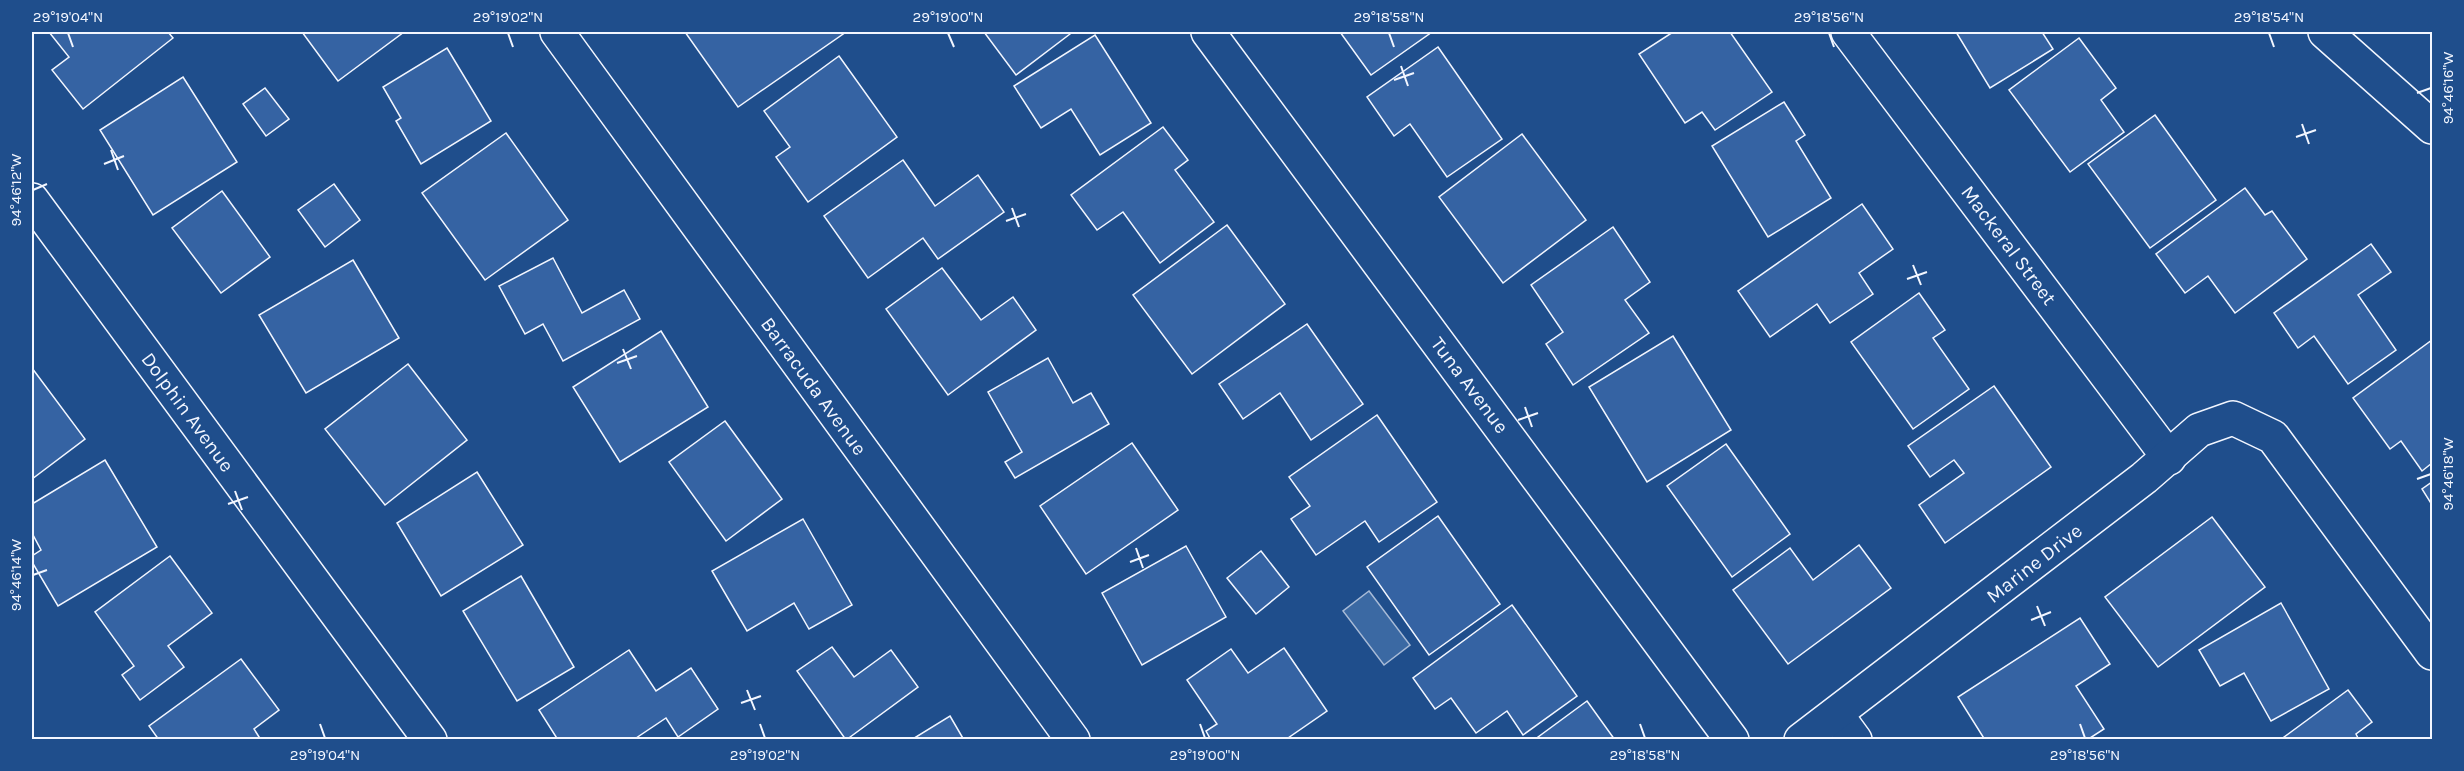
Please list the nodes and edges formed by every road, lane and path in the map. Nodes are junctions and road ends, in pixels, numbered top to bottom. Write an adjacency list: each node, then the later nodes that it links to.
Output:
1 (557, 32): 11 (street, Barracuda Avenue)
2 (1208, 32): 12 (street, Tuna Avenue)
3 (1848, 32): 7 (street, Mackeral Street)
4 (2325, 32): 5 (street)
5 (2433, 127)
6 (32, 201): 10 (street, Dolphin Avenue)
7 (2169, 458): 8 (street, Marine Drive); 9 (street, Marine Drive)
8 (2433, 653)
9 (1846, 727): 13 (street, Marine Drive)
10 (430, 740)
11 (1073, 740)
12 (1732, 740)
13 (1801, 740)

